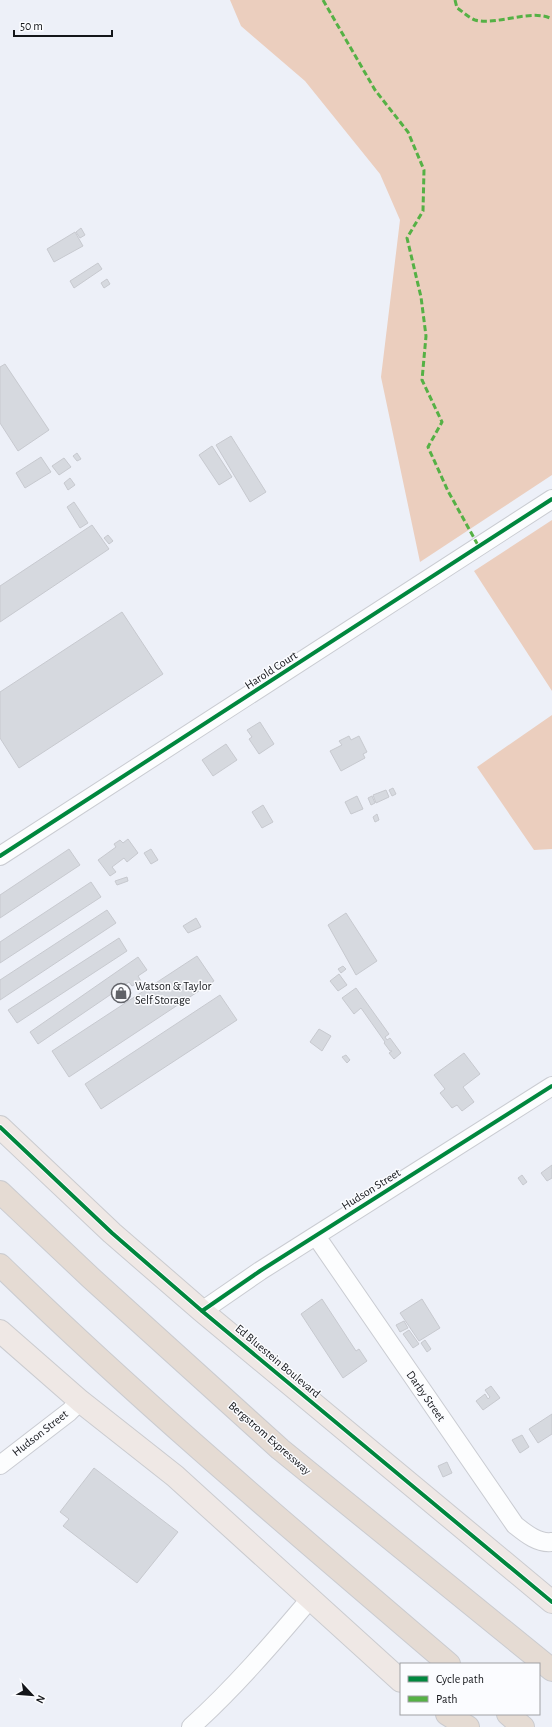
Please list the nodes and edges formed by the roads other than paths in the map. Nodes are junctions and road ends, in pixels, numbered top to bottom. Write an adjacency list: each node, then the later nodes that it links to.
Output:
1 (552, 499): 2 (street, Harold Court)
2 (0, 856)
3 (552, 1086): 6 (street, Hudson Street)
4 (0, 1127): 8 (main road, Ed Bluestein Boulevard)
5 (0, 1192): 16 (highway, Bergstrom Expressway)
6 (316, 1236): 8 (street, Hudson Street); 12 (street, Darby Street)
7 (0, 1265): 15 (highway)
8 (202, 1310): 14 (main road, Ed Bluestein Boulevard)
9 (0, 1331): 10 (main road)
10 (80, 1401): 11 (street, Hudson Street); 13 (main road)
11 (0, 1465)
12 (549, 1542)
13 (310, 1598): 17 (main road); 21 (street)
14 (552, 1602)
15 (448, 1663)
16 (552, 1670)
17 (400, 1680)
18 (437, 1715): 22 (main road)
19 (449, 1715): 23 (highway)
20 (509, 1715): 24 (highway)
21 (191, 1727)
22 (450, 1727)
23 (468, 1727)
24 (523, 1727)

